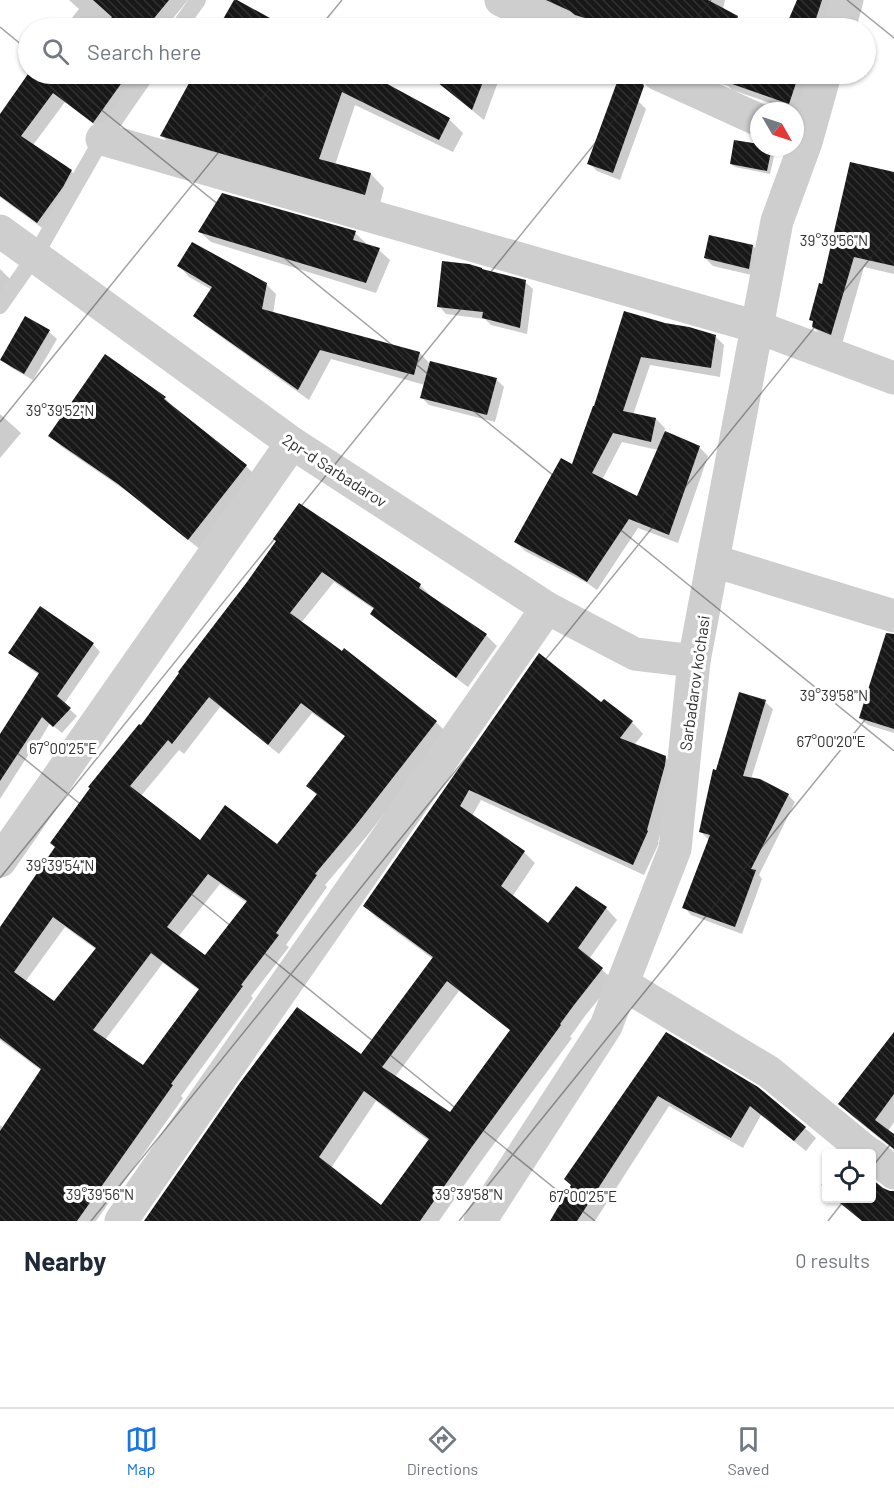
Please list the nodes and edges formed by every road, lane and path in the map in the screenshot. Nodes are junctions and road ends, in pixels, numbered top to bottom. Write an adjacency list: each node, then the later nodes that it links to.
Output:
1 (198, 0): 4 (lane)
2 (501, 0): 5 (street)
3 (847, 0): 6 (street)
4 (185, 18)
5 (540, 18)
6 (842, 18)
7 (140, 84): 12 (lane)
8 (680, 84): 10 (street)
9 (821, 84): 11 (street, Sarbadarov ko'chasi)
10 (750, 116)
11 (804, 129)
12 (102, 139): 15 (lane); 17 (street)
13 (795, 156): 17 (street, Sarbadarov ko'chasi)
14 (0, 231): 15 (street, 2pr-d Sarbadarov)
15 (35, 256): 16 (lane); 19 (street, 2pr-d Sarbadarov)
16 (0, 306)
17 (757, 327): 18 (street); 20 (street, Sarbadarov ko'chasi)
18 (894, 378)
19 (292, 443): 21 (street, 2pr-d Sarbadarov); 24 (street)
20 (714, 561): 22 (street); 23 (street, Sarbadarov ko'chasi)
21 (548, 608): 23 (street, 2pr-d Sarbadarov); 29 (street)
22 (894, 616)
23 (694, 661): 25 (street, Sarbadarov ko'chasi)
24 (0, 861)
25 (623, 984): 26 (street); 30 (street, Sarbadarov ko'chasi)
26 (864, 1149)
27 (876, 1159): 28 (street)
28 (894, 1173)
29 (122, 1221)
30 (480, 1221)

